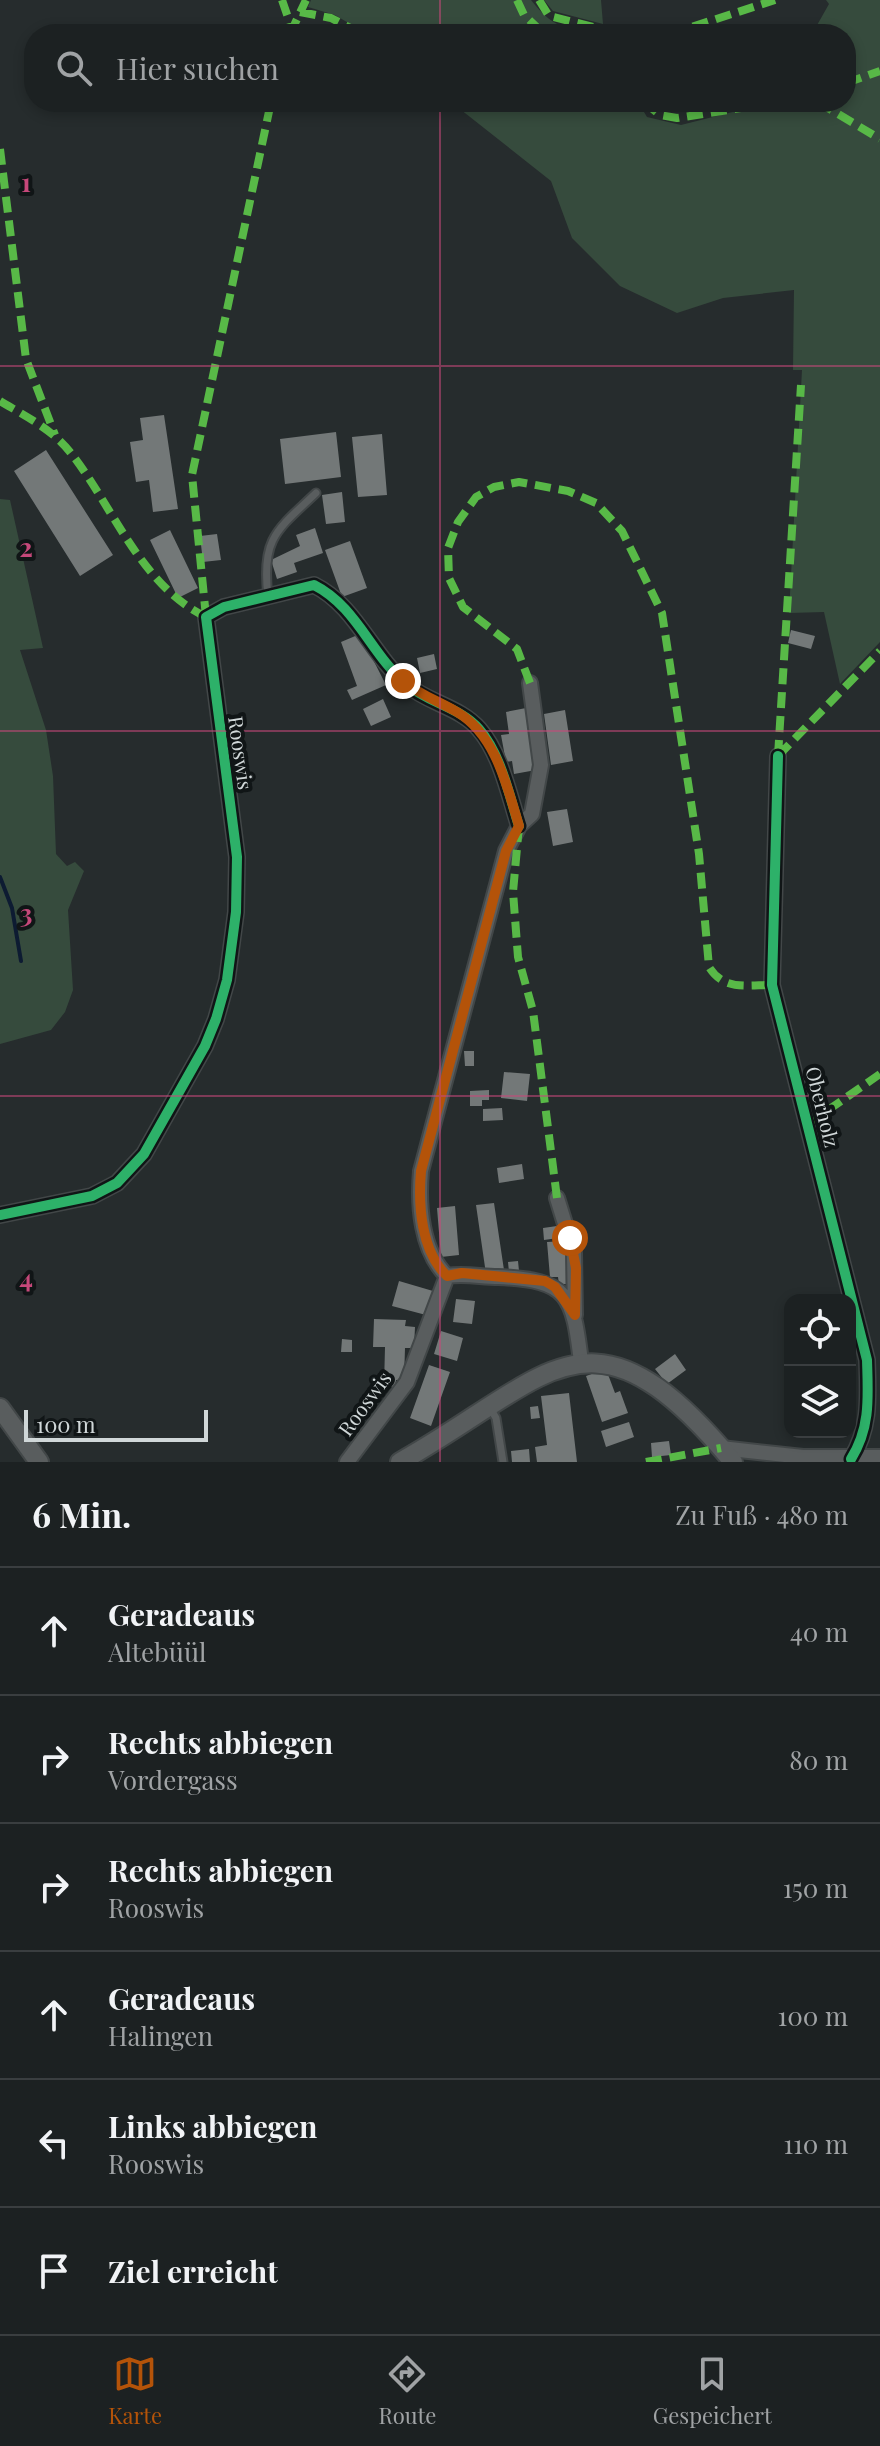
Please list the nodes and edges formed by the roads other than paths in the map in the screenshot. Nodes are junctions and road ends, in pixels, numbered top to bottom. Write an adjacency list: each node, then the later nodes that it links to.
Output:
1 (316, 493): 2 (lane)
2 (268, 596): 5 (street, Rooswis); 7 (street, Rooswis)
3 (530, 683): 5 (street)
4 (778, 756): 16 (street, Oberholz)
5 (519, 826): 8 (street)
6 (557, 1198): 9 (street)
7 (0, 1215)
8 (447, 1276): 9 (street); 18 (street, Rooswis)
9 (575, 1315): 10 (street)
10 (581, 1362): 11 (street); 13 (street)
11 (489, 1406): 19 (street); 20 (lane)
12 (0, 1408): 17 (street)
13 (727, 1455): 15 (street)
14 (880, 1457): 16 (street)
15 (801, 1459): 16 (street)
16 (851, 1459)
17 (39, 1462)
18 (347, 1462)
19 (400, 1462)
20 (503, 1462)

